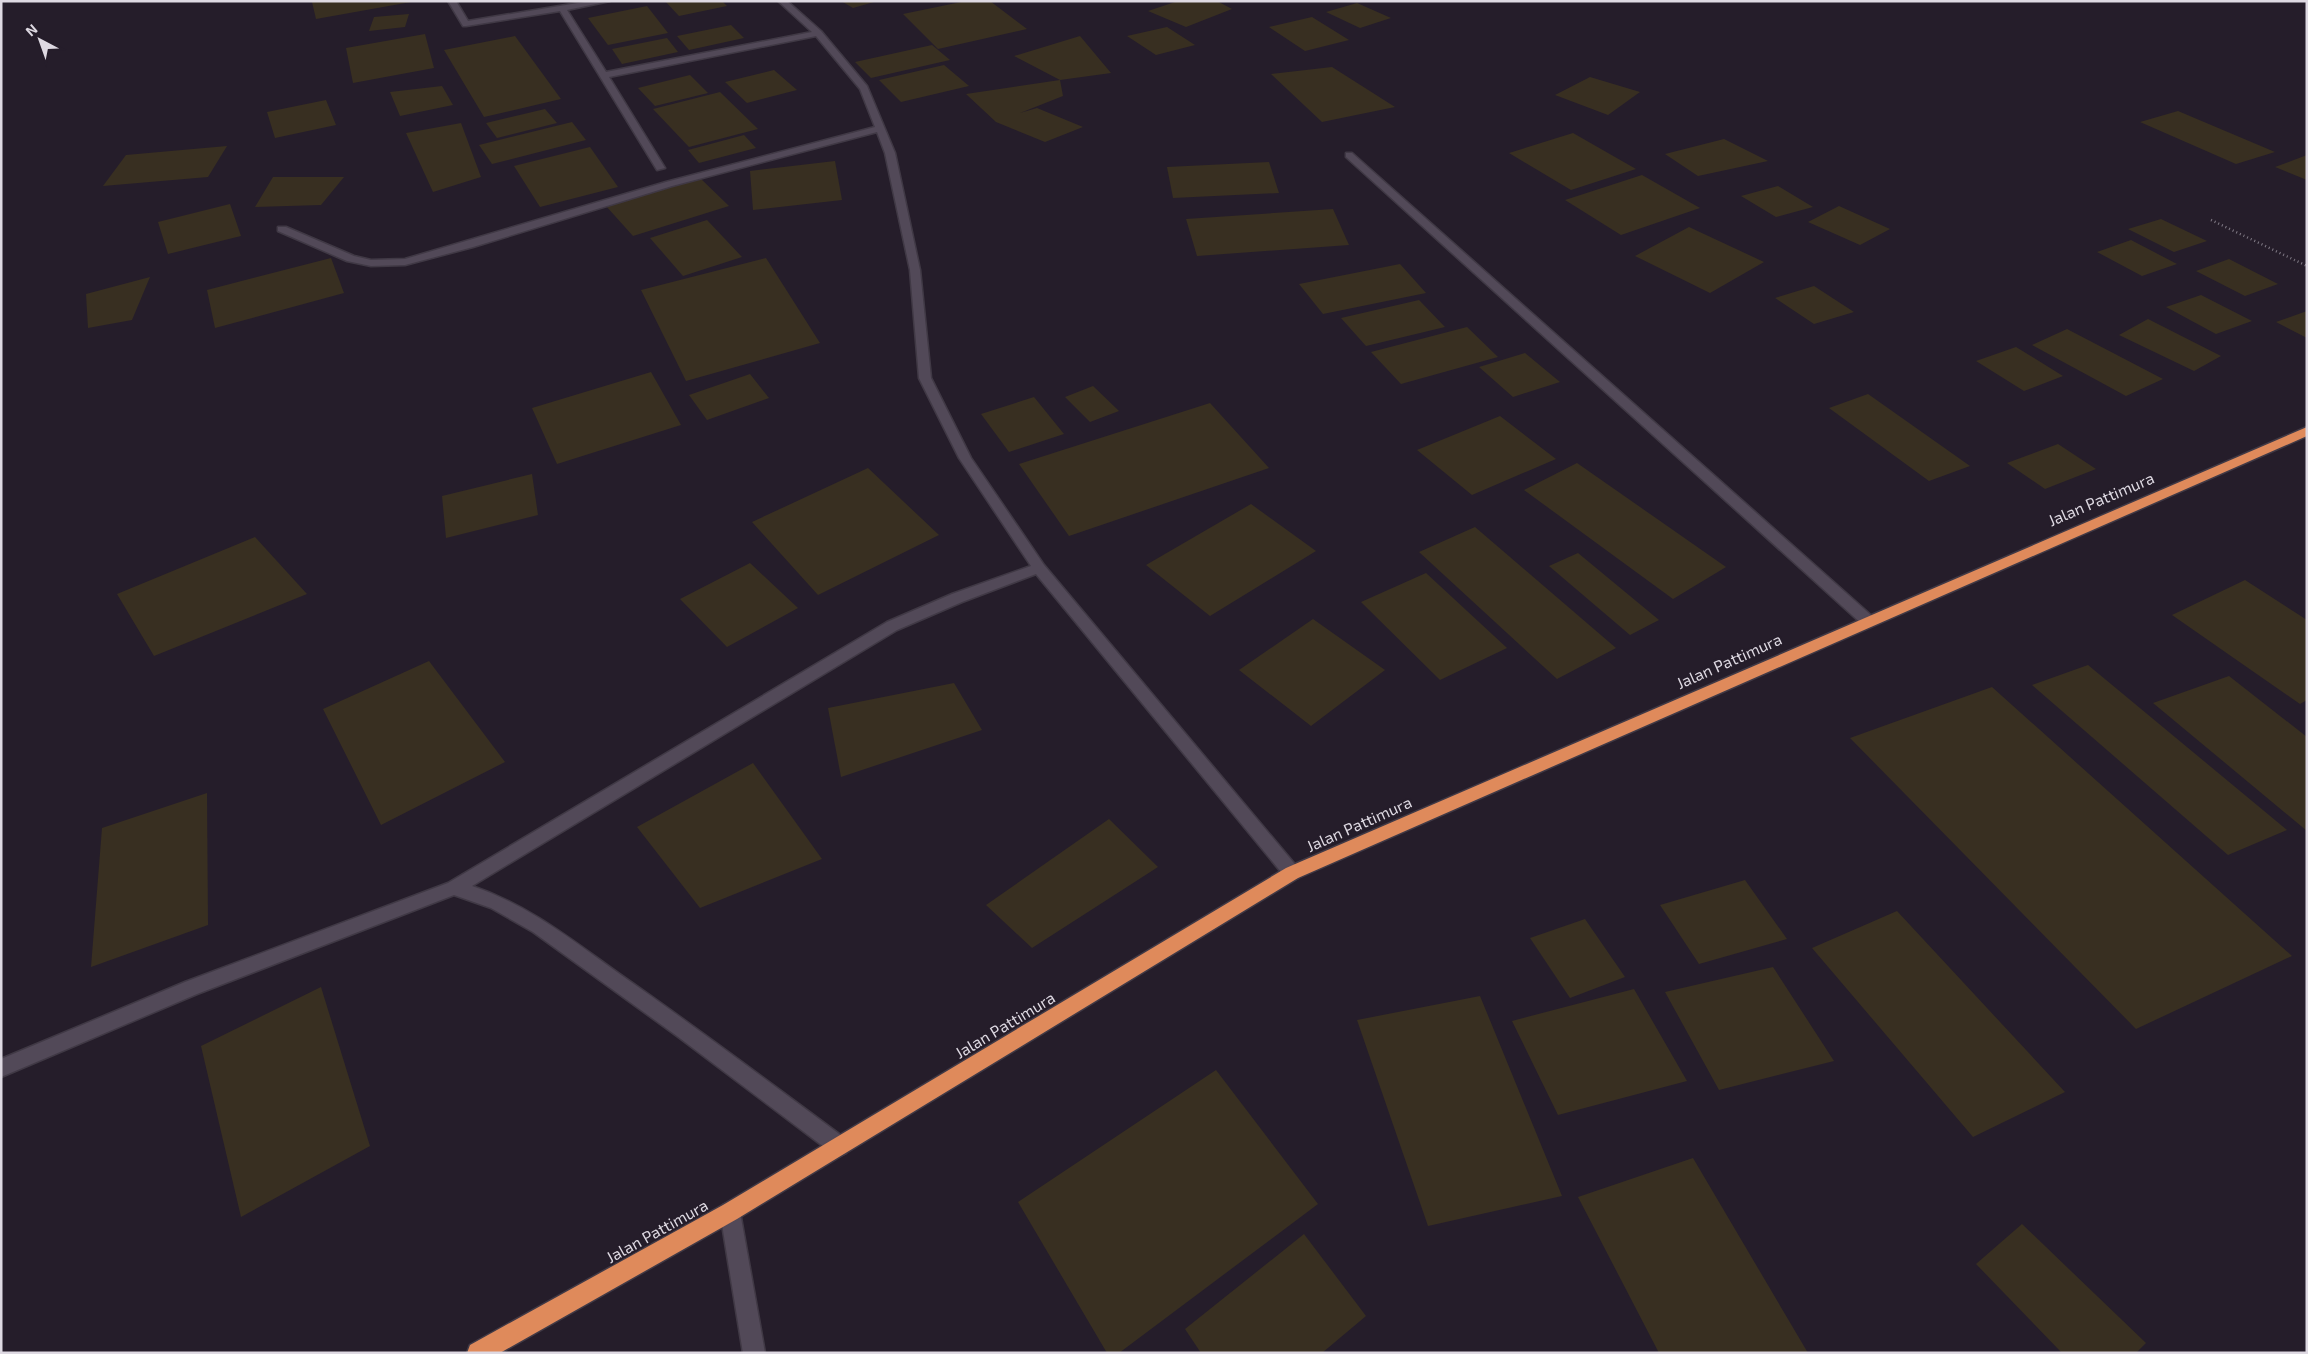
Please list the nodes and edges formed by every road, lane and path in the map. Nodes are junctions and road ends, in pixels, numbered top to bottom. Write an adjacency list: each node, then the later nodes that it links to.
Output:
1 (452, 1): 4 (street)
2 (606, 1): 4 (street)
3 (782, 1): 5 (street)
4 (563, 9): 6 (street)
5 (818, 33): 6 (street); 7 (street)
6 (604, 75): 9 (street)
7 (879, 128): 11 (street); 14 (street)
8 (1350, 155): 15 (street)
9 (660, 168)
10 (2211, 220): 12 (path)
11 (282, 229)
12 (2307, 266)
13 (2307, 431): 15 (highway, Jalan Pattimura)
14 (1039, 568): 16 (street); 17 (street)
15 (1868, 621): 16 (highway, Jalan Pattimura)
16 (1292, 873): 19 (highway, Jalan Pattimura)
17 (454, 888): 18 (street); 19 (street)
18 (1, 1068)
19 (839, 1146): 20 (highway, Jalan Pattimura)
20 (730, 1212): 21 (highway, Jalan Pattimura); 22 (street)
21 (478, 1353)
22 (754, 1353)

